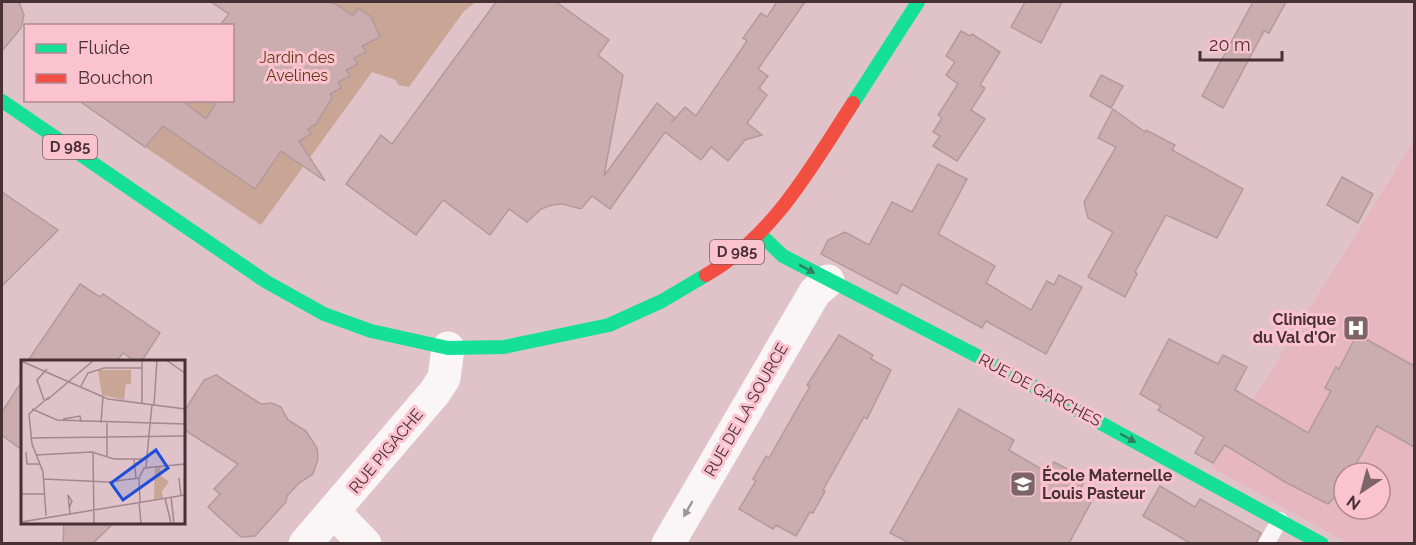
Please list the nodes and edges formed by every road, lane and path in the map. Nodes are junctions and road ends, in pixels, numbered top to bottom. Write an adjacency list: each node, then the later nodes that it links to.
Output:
1 (918, 2): 3 (main road, D 985)
2 (2, 101): 5 (main road, D 985)
3 (760, 234): 4 (main road, RUE DE GARCHES, one-way to 4); 5 (main road, D 985)
4 (828, 281): 7 (main road, RUE DE GARCHES, one-way to 7); 10 (street, RUE DE LA SOURCE, one-way to 10)
5 (448, 348): 6 (street, RUE PIGACHE)
6 (334, 512): 8 (street, RUE PIGACHE); 9 (street)
7 (1280, 520): 11 (lane); 12 (main road, RUE DE GARCHES)
8 (305, 543)
9 (366, 543)
10 (668, 543)
11 (1266, 543)
12 (1323, 543)

